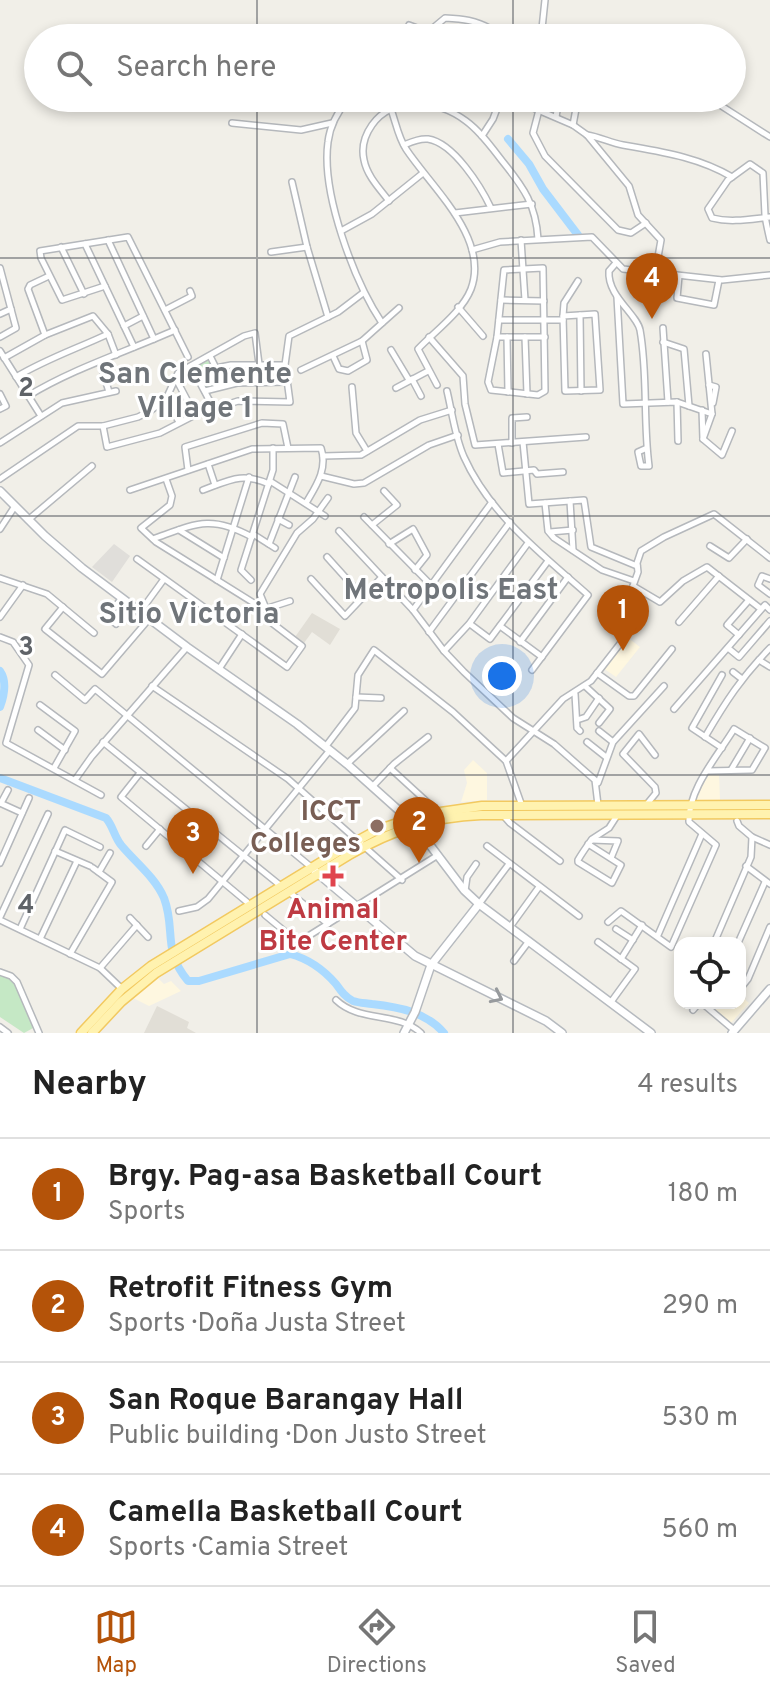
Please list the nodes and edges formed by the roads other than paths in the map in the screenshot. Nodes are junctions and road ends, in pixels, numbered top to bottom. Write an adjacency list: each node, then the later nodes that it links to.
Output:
1 (545, 0): 4 (street)
2 (438, 24): 3 (street)
3 (482, 24)
4 (542, 24)
5 (340, 112): 17 (street)
6 (384, 112): 26 (street)
7 (392, 112): 22 (street)
8 (448, 112): 20 (street)
9 (496, 112): 20 (street)
10 (542, 112): 31 (street)
11 (544, 112): 15 (street)
12 (557, 112): 15 (street)
13 (575, 112): 18 (street)
14 (730, 112): 21 (street)
15 (556, 117): 18 (street)
16 (232, 123): 17 (street)
17 (333, 123): 32 (street)
18 (573, 125): 19 (street)
19 (587, 135): 24 (street); 31 (street)
20 (482, 136): 27 (street)
21 (770, 137)
22 (404, 145): 23 (street); 28 (street)
23 (423, 173): 26 (street); 29 (street)
24 (732, 177): 30 (street); 30 (street)
25 (292, 182): 39 (street)
26 (389, 201): 32 (street)
27 (532, 204): 28 (street); 33 (street)
28 (491, 208): 29 (street)
29 (455, 213): 40 (street)
30 (768, 217): 36 (street)
31 (646, 223): 45 (street)
32 (341, 231): 53 (street)
33 (538, 239): 35 (street); 42 (street)
34 (108, 240): 37 (street); 62 (street); 65 (street)
35 (521, 240): 40 (street); 44 (street)
36 (770, 240)
37 (85, 244): 38 (street); 51 (street)
38 (61, 247): 47 (street); 54 (street)
39 (307, 247): 41 (street); 66 (street)
40 (472, 250): 59 (street)
41 (271, 252)
42 (616, 263): 45 (street); 55 (street)
43 (0, 268): 61 (street)
44 (523, 268): 56 (street); 57 (street); 58 (street)
45 (655, 274): 48 (street)
46 (770, 275): 49 (street)
47 (49, 276): 54 (street); 75 (street)
48 (679, 276): 49 (street); 49 (street)
49 (719, 280)
50 (578, 281): 67 (street)
51 (105, 286): 54 (street); 71 (street)
52 (190, 291): 62 (street)
53 (363, 293): 66 (street); 70 (street)
54 (84, 294)
55 (617, 295): 121 (street); 121 (street)
56 (501, 300): 57 (street); 69 (street)
57 (525, 300): 58 (street)
58 (544, 301): 68 (street)
59 (458, 307): 76 (street); 78 (street)
60 (399, 308): 70 (street)
61 (11, 309): 63 (street); 77 (street)
62 (165, 310): 73 (street)
63 (0, 314)
64 (580, 315): 67 (street); 111 (street); 111 (street)
65 (143, 316): 71 (street); 83 (street)
66 (328, 317): 97 (street)
67 (563, 318): 68 (street); 111 (street)
68 (544, 319): 69 (street); 82 (street)
69 (499, 320): 79 (street)
70 (382, 323): 84 (street)
71 (124, 326): 86 (street)
72 (663, 328): 85 (street)
73 (175, 330): 83 (street); 93 (street)
74 (108, 334): 75 (street); 90 (street); 101 (street)
75 (45, 335): 94 (street)
76 (483, 336)
77 (0, 337)
78 (429, 337): 100 (street); 141 (street)
79 (497, 337): 80 (street); 113 (street)
80 (507, 337): 81 (street); 113 (street)
81 (525, 337): 82 (street); 115 (street)
82 (545, 337): 115 (street)
83 (154, 339): 86 (street)
84 (362, 341): 92 (street); 92 (street)
85 (663, 342): 119 (street); 122 (street)
86 (134, 347): 90 (street)
87 (391, 350): 103 (street)
88 (0, 351): 94 (street)
89 (706, 354): 127 (street)
90 (116, 355): 95 (street)
91 (210, 356): 96 (street); 96 (street); 98 (street)
92 (333, 356): 99 (street)
93 (188, 357)
94 (4, 358): 101 (street)
95 (100, 362): 112 (street); 116 (street)
96 (259, 364): 97 (street)
97 (285, 365): 104 (street)
98 (191, 366): 102 (street); 109 (street)
99 (301, 370)
100 (428, 371): 103 (street); 105 (street)
101 (16, 377): 116 (street)
102 (175, 377): 118 (street); 128 (street)
103 (410, 380): 107 (street); 117 (street)
104 (286, 382): 109 (street); 124 (street)
105 (437, 385)
106 (352, 387): 145 (street)
107 (396, 388)
108 (116, 391): 112 (street)
109 (205, 391): 124 (street)
110 (447, 391): 125 (street)
111 (581, 391)
112 (109, 392): 129 (street)
113 (508, 392): 115 (street)
114 (0, 394): 123 (street)
115 (527, 394)
116 (28, 396): 129 (street)
117 (421, 396)
118 (166, 399): 131 (street); 132 (street)
119 (668, 402): 120 (street); 121 (street)
120 (677, 402): 122 (street); 137 (street)
121 (645, 404): 144 (street)
122 (689, 406): 126 (street)
123 (0, 409)
124 (214, 409): 128 (street)
125 (452, 410): 134 (street); 145 (street)
126 (702, 410): 127 (street); 136 (street)
127 (712, 411): 136 (street)
128 (195, 415): 131 (street)
129 (41, 416): 139 (street)
130 (527, 417): 140 (street)
131 (179, 422): 132 (street)
132 (103, 426): 155 (street)
133 (732, 431): 136 (street)
134 (458, 435): 152 (street); 166 (street)
135 (586, 437): 138 (street)
136 (703, 439)
137 (678, 441)
138 (523, 442): 140 (street); 150 (street)
139 (0, 443)
140 (512, 443): 141 (street)
141 (498, 444): 150 (street)
142 (273, 448): 143 (street); 147 (street); 157 (street)
143 (288, 448): 146 (street); 149 (street)
144 (647, 448)
145 (367, 451): 146 (street)
146 (323, 456): 152 (street)
147 (208, 464): 149 (street); 158 (street)
148 (92, 466): 174 (street)
149 (188, 471): 156 (street)
150 (526, 472): 151 (street); 168 (street)
151 (563, 472)
152 (321, 476): 167 (street)
153 (249, 477): 157 (street); 158 (street); 178 (street)
154 (295, 477): 163 (street)
155 (0, 479)
156 (166, 479): 159 (street); 185 (street)
157 (269, 483): 163 (street); 184 (street)
158 (215, 485): 160 (street)
159 (130, 490)
160 (203, 490)
161 (0, 491): 169 (street)
162 (384, 491): 177 (street)
163 (288, 492): 167 (street); 173 (street)
164 (328, 498): 170 (street)
165 (570, 501): 168 (street); 181 (street); 196 (street)
166 (492, 502): 175 (street); 209 (street)
167 (306, 503): 170 (street)
168 (545, 503): 183 (street)
169 (15, 506): 174 (street); 179 (street)
170 (318, 511): 171 (street); 218 (street)
171 (325, 516)
172 (364, 517): 177 (street)
173 (278, 519): 176 (street); 184 (street)
174 (28, 520): 212 (street)
175 (510, 522): 187 (street); 229 (street)
176 (289, 525)
177 (372, 525): 188 (street)
178 (233, 527): 180 (street); 184 (street); 193 (street)
179 (0, 529)
180 (179, 530): 185 (street); 193 (street)
181 (573, 530): 183 (street); 190 (street)
182 (339, 531): 199 (street)
183 (549, 532): 190 (street)
184 (253, 535): 206 (street)
185 (153, 539): 205 (street)
186 (747, 539): 189 (street); 191 (street); 196 (street)
187 (528, 543): 195 (street); 227 (street)
188 (389, 544): 197 (street); 197 (street)
189 (710, 546)
190 (573, 550): 207 (street)
191 (769, 555)
192 (327, 557): 211 (street)
193 (224, 558): 205 (street)
194 (137, 559): 202 (street)
195 (548, 561): 200 (street); 228 (street)
196 (637, 566): 207 (street)
197 (415, 570): 209 (street)
198 (719, 576): 207 (street); 213 (street); 226 (street)
199 (382, 577): 211 (street); 220 (street)
200 (568, 577): 234 (street); 240 (street)
201 (0, 578): 208 (street)
202 (164, 579): 222 (street); 231 (street)
203 (311, 579): 211 (street)
204 (770, 579): 210 (street)
205 (217, 580): 216 (street)
206 (251, 580)
207 (633, 584): 246 (street)
208 (23, 585): 217 (street); 223 (street)
209 (431, 585): 220 (street)
210 (770, 594)
211 (363, 597)
212 (122, 598): 215 (street); 215 (street)
213 (749, 600): 219 (street); 232 (street)
214 (290, 601): 218 (street)
215 (131, 605): 222 (street)
216 (257, 605)
217 (63, 607): 224 (street); 230 (street)
218 (265, 609): 231 (street)
219 (761, 609): 221 (street); 232 (street)
220 (413, 610): 229 (street)
221 (770, 610)
222 (140, 612): 224 (street)
223 (0, 617)
224 (149, 619): 235 (street)
225 (770, 621): 236 (street)
226 (679, 622)
227 (469, 624): 228 (street); 239 (street)
228 (500, 626): 234 (street)
229 (429, 632): 239 (street)
230 (94, 633)
231 (242, 634): 243 (street)
232 (739, 635): 236 (street)
233 (0, 637): 280 (street)
234 (520, 642): 240 (street)
235 (187, 647): 243 (street); 250 (street)
236 (728, 648): 258 (street)
237 (770, 648): 241 (street)
238 (672, 649): 246 (street)
239 (444, 651): 266 (street)
240 (542, 657): 244 (street)
241 (759, 660): 242 (street); 249 (street)
242 (770, 667)
243 (219, 669): 273 (street)
244 (532, 670)
245 (733, 672): 249 (street)
246 (597, 673): 251 (street)
247 (55, 675): 260 (street)
248 (722, 675): 268 (street)
249 (742, 679): 268 (street)
250 (152, 686): 260 (street); 288 (street)
251 (585, 686): 253 (street); 256 (street)
252 (664, 686): 272 (street)
253 (575, 694): 261 (street); 266 (street)
254 (356, 697): 255 (street); 273 (street); 278 (street)
255 (381, 698)
256 (599, 698): 261 (street); 262 (street)
257 (40, 705): 275 (street)
258 (674, 709)
259 (404, 711): 279 (street)
260 (126, 717): 270 (street); 308 (street)
261 (577, 720): 264 (street)
262 (599, 723)
263 (38, 730): 275 (street)
264 (580, 731)
265 (599, 731): 272 (street)
266 (532, 732): 278 (street); 286 (street)
267 (428, 737): 281 (street)
268 (705, 737): 274 (street)
269 (750, 738): 274 (street); 282 (street); 282 (street)
270 (103, 742): 284 (street); 285 (street)
271 (587, 742): 277 (street)
272 (613, 742): 277 (street)
273 (328, 748): 279 (street); 288 (street)
274 (722, 748): 283 (street)
275 (65, 750): 280 (street)
276 (655, 755): 296 (street)
277 (606, 757): 286 (street)
278 (506, 761): 295 (street)
279 (347, 764): 287 (street)
280 (54, 768): 285 (street)
281 (390, 768): 287 (street); 299 (street)
282 (731, 770): 283 (street)
283 (708, 771): 298 (street)
284 (140, 773): 307 (street); 319 (street)
285 (75, 780): 290 (street)
286 (597, 784): 293 (street)
287 (372, 787): 305 (street)
288 (299, 788): 308 (street); 312 (street)
289 (8, 790): 292 (street)
290 (101, 795)
291 (29, 798): 300 (street)
292 (0, 804): 300 (street)
293 (598, 805): 296 (main road); 297 (main road)
294 (770, 805): 298 (main road)
295 (522, 806): 297 (main road); 299 (main road)
296 (643, 808): 298 (main road); 303 (main road)
297 (556, 810): 302 (main road); 303 (main road)
298 (689, 810): 304 (main road); 309 (street)
299 (437, 811): 305 (main road)
300 (22, 813): 324 (street)
301 (48, 814): 343 (street)
302 (503, 814): 305 (main road); 323 (street)
303 (618, 814): 311 (street)
304 (770, 814)
305 (410, 821): 312 (main road); 320 (street)
306 (737, 821): 310 (street)
307 (160, 829): 314 (street); 331 (street)
308 (265, 830): 319 (street); 329 (street)
309 (702, 833): 352 (street); 352 (street)
310 (752, 837): 313 (street); 327 (street)
311 (589, 842): 321 (street); 321 (street); 321 (street)
312 (360, 843): 329 (main road); 330 (street)
313 (770, 845)
314 (146, 846)
315 (487, 846): 326 (street)
316 (100, 847): 317 (street)
317 (55, 851): 322 (street); 350 (street)
318 (110, 853): 328 (street)
319 (245, 855): 331 (street); 334 (street)
320 (438, 855): 330 (street); 335 (street)
321 (611, 858)
322 (77, 861): 328 (street); 356 (street)
323 (560, 861)
324 (0, 863)
325 (476, 864): 335 (street)
326 (509, 864): 333 (street); 337 (street)
327 (746, 866): 332 (street); 354 (street)
328 (94, 869): 360 (street)
329 (315, 871): 334 (main road); 338 (street)
330 (402, 880): 338 (street)
331 (223, 882): 336 (street); 339 (street)
332 (768, 883): 355 (street)
333 (539, 887): 341 (street); 348 (street)
334 (285, 889): 345 (street); 368 (main road)
335 (465, 891): 337 (street)
336 (247, 902)
337 (479, 904): 348 (street); 363 (street)
338 (359, 906): 345 (street); 363 (street)
339 (179, 911)
340 (265, 915): 345 (street)
341 (579, 916)
342 (130, 918): 346 (street)
343 (0, 919): 350 (street)
344 (608, 922): 347 (street)
345 (328, 924)
346 (137, 925): 353 (street); 364 (street)
347 (642, 925): 352 (street); 357 (street)
348 (510, 927): 358 (street)
349 (770, 927): 366 (street)
350 (20, 929): 356 (street)
351 (616, 929): 357 (street)
352 (658, 935)
353 (148, 937)
354 (716, 937)
355 (741, 937)
356 (40, 939): 360 (street)
357 (633, 940): 361 (street)
358 (529, 941): 362 (street); 370 (street)
359 (598, 942): 361 (street)
360 (70, 954): 364 (street)
361 (621, 959): 370 (street)
362 (514, 961)
363 (431, 965): 372 (street); 382 (street, one-way to 382)
364 (100, 968): 368 (street)
365 (0, 972): 378 (street)
366 (746, 982)
367 (770, 989): 376 (street)
368 (125, 992): 374 (main road)
369 (336, 1000): 372 (street)
370 (611, 1002): 375 (street)
371 (707, 1009): 376 (street)
372 (410, 1022): 380 (street); 381 (street)
373 (0, 1027): 377 (street)
374 (91, 1028): 379 (main road)
375 (646, 1032)
376 (733, 1032)
377 (8, 1033)
378 (39, 1033)
379 (81, 1033)
380 (404, 1033)
381 (421, 1033)
382 (562, 1033)

